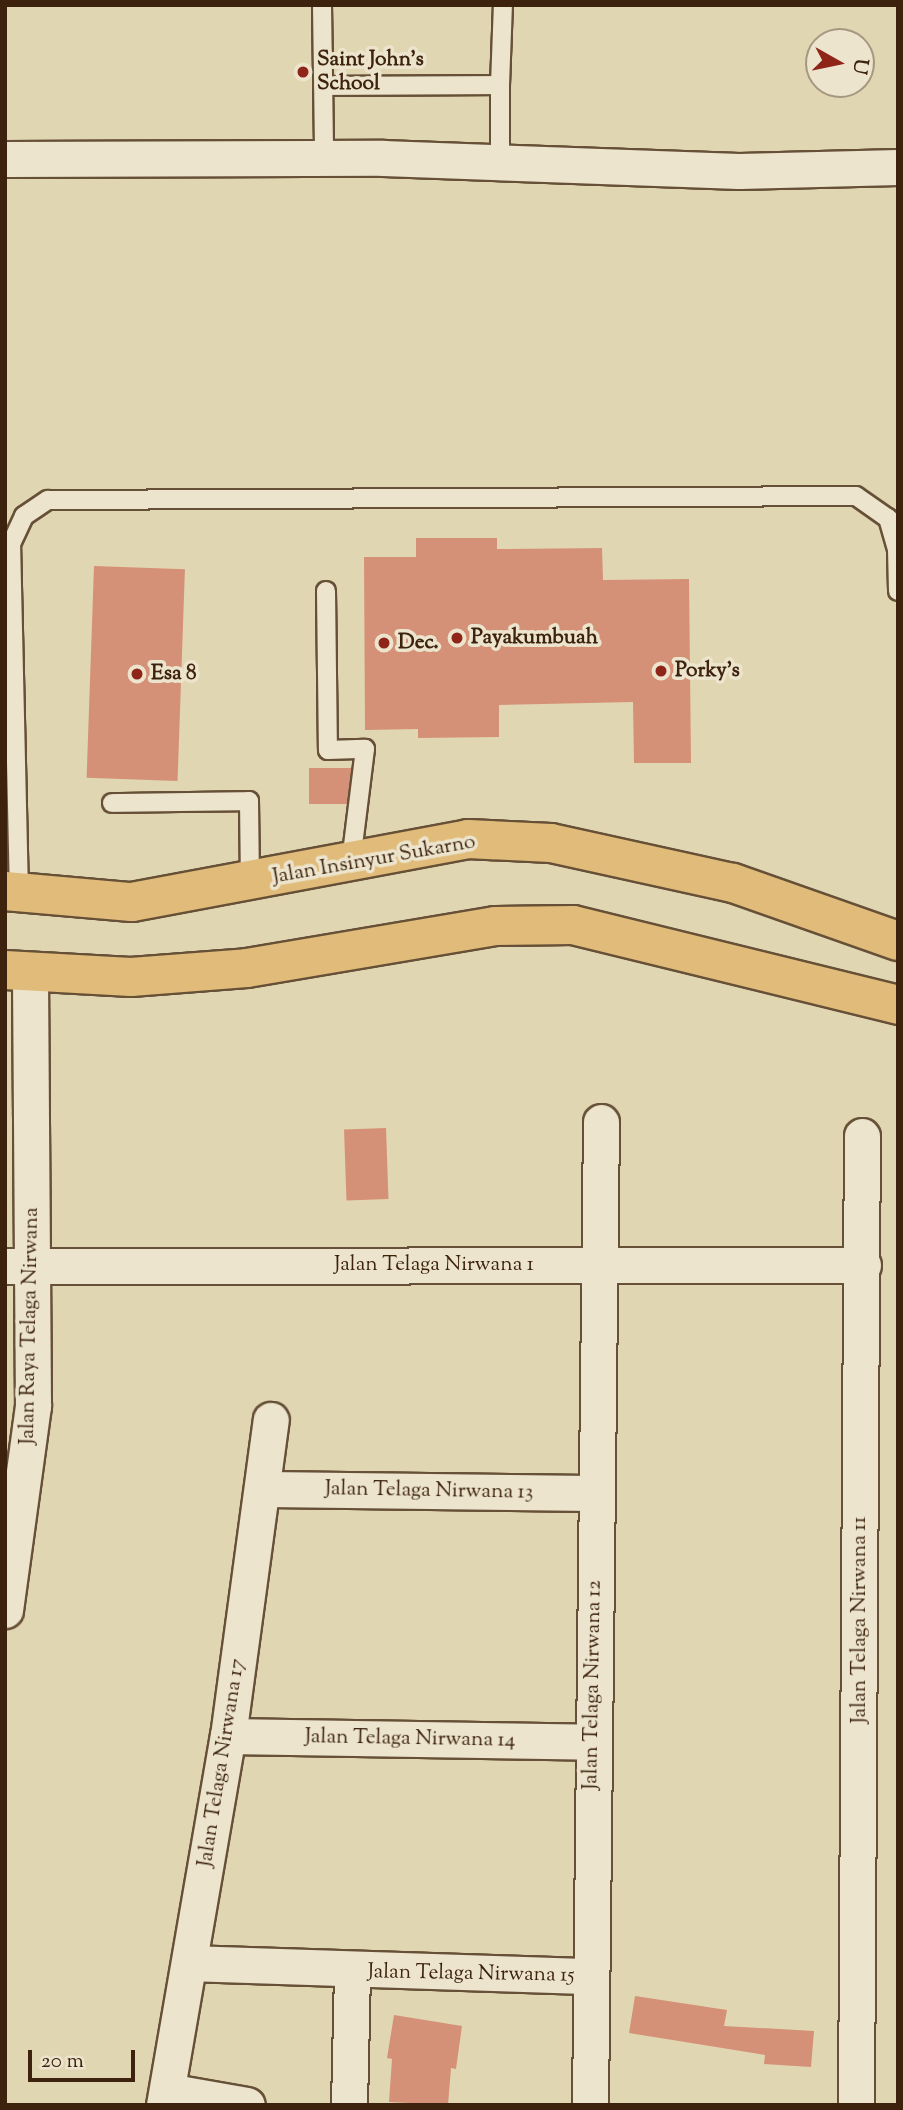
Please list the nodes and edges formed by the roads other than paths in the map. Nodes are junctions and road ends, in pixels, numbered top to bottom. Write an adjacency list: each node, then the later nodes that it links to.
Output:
1 (323, 5): 4 (lane)
2 (503, 5): 3 (lane)
3 (500, 85): 4 (lane); 7 (lane)
4 (324, 86): 5 (lane)
5 (324, 158): 6 (street); 7 (street)
6 (5, 159)
7 (500, 161): 8 (street)
8 (898, 167)
9 (326, 591): 12 (lane)
10 (898, 591): 14 (lane)
11 (112, 803): 13 (lane)
12 (351, 861): 13 (main road, Jalan Insinyur Sukarno); 15 (main road, Jalan Insinyur Sukarno)
13 (250, 883): 14 (main road, Jalan Insinyur Sukarno)
14 (12, 892)
15 (898, 941)
16 (18, 972): 17 (main road); 22 (street, Jalan Raya Telaga Nirwana)
17 (898, 1004)
18 (601, 1122): 20 (street, Jalan Telaga Nirwana 12)
19 (862, 1136): 21 (street, Jalan Telaga Nirwana 11)
20 (600, 1265): 21 (street, Jalan Telaga Nirwana 1); 22 (street, Jalan Telaga Nirwana 1); 25 (street, Jalan Telaga Nirwana 12)
21 (863, 1265): 36 (street, Jalan Telaga Nirwana 11)
22 (18, 1266): 26 (street, Jalan Raya Telaga Nirwana)
23 (271, 1420): 24 (street, Jalan Telaga Nirwana 17)
24 (264, 1489): 25 (street, Jalan Telaga Nirwana 13); 27 (street, Jalan Telaga Nirwana 17)
25 (594, 1493): 28 (street, Jalan Telaga Nirwana 12)
26 (5, 1610)
27 (228, 1736): 28 (street, Jalan Telaga Nirwana 14); 29 (street, Jalan Telaga Nirwana 17)
28 (592, 1742): 31 (street, Jalan Telaga Nirwana 12)
29 (190, 1964): 30 (street, Jalan Telaga Nirwana 15); 32 (street, Jalan Telaga Nirwana 17)
30 (352, 1971): 31 (street, Jalan Telaga Nirwana 15); 34 (street, Jalan Telaga Nirwana 15)
31 (590, 1976): 35 (street, Jalan Telaga Nirwana 12)
32 (166, 2098): 33 (street)
33 (247, 2105)
34 (349, 2105)
35 (590, 2105)
36 (856, 2105)

